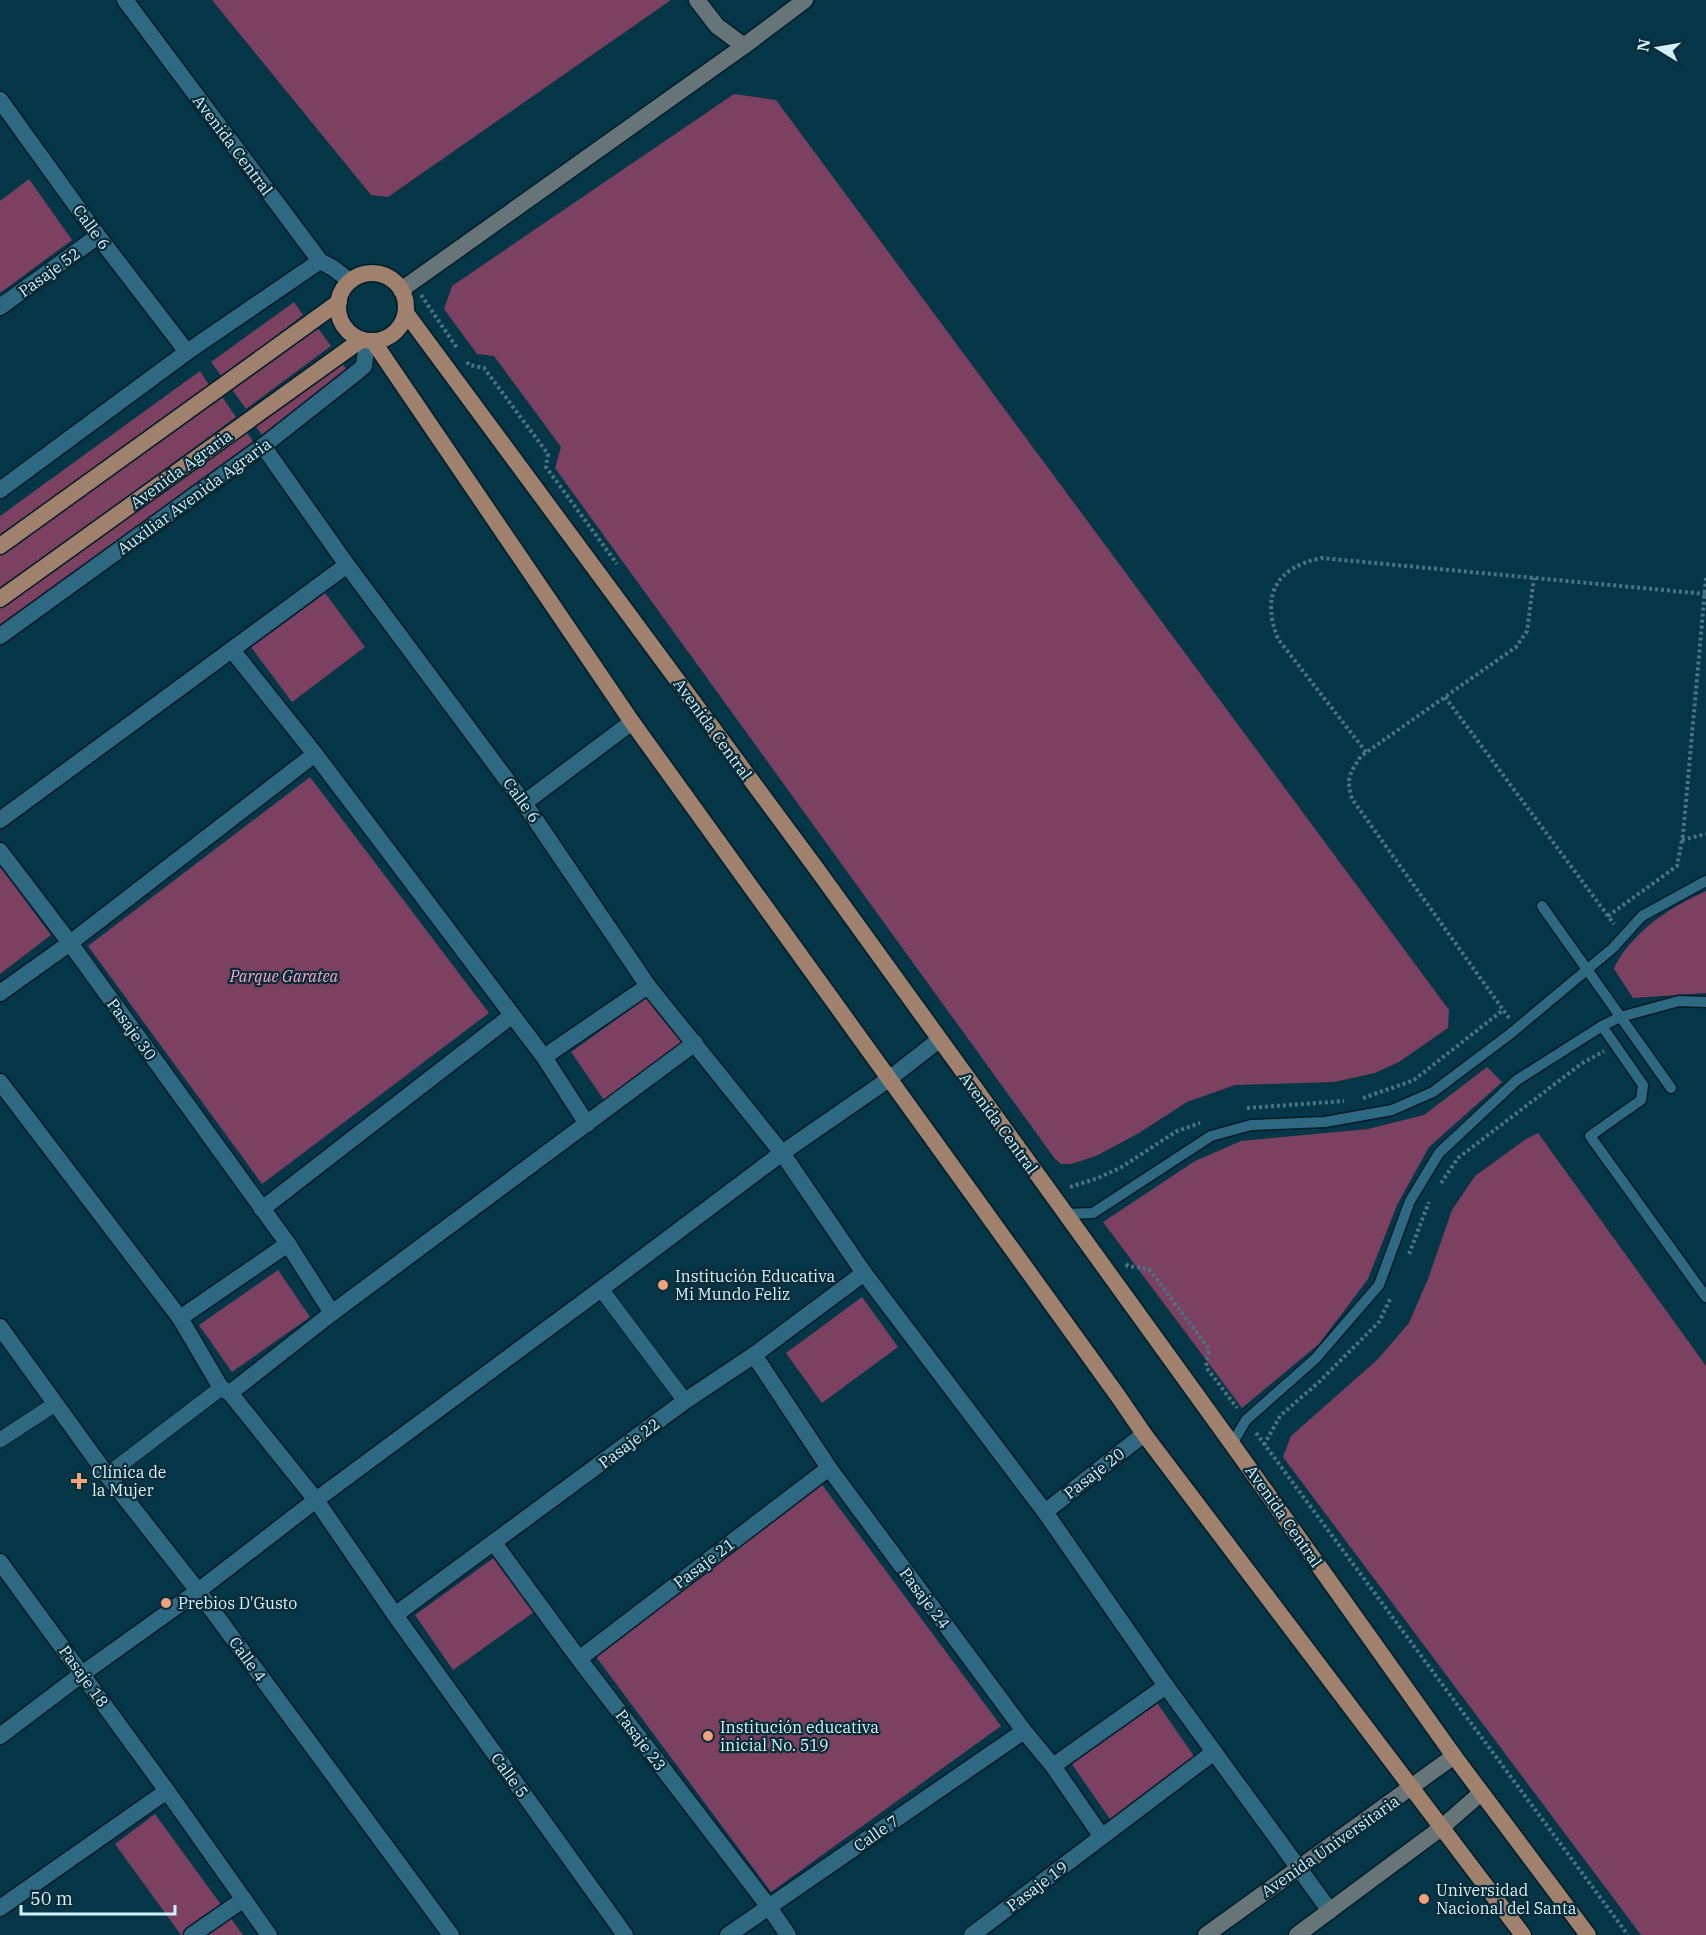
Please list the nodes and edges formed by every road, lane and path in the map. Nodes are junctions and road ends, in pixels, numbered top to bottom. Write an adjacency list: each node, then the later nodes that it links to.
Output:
1 (125, 0): 7 (street, Avenida Central)
2 (697, 0): 4 (main road)
3 (805, 0): 4 (main road)
4 (744, 46): 9 (main road)
5 (0, 100): 6 (street, Calle 6)
6 (98, 236): 11 (street, Pasaje 52); 14 (street, Calle 6)
7 (320, 261): 8 (street, Avenida Central); 14 (street)
8 (350, 281): 9 (main road); 10 (main road)
9 (406, 286): 12 (main road); 19 (path)
10 (339, 302): 13 (main road); 17 (main road)
11 (0, 307)
12 (406, 313): 13 (main road); 49 (main road, Avenida Central)
13 (367, 341): 15 (street, Auxiliar Avenida Agraria); 23 (main road, Avenida Agraria); 27 (main road)
14 (187, 352): 16 (street)
15 (263, 446): 18 (street, Calle 6); 24 (street, Auxiliar Avenida Agraria)
16 (0, 490)
17 (0, 546)
18 (346, 565): 25 (street); 30 (street, Calle 6)
19 (623, 573)
20 (1534, 578): 22 (path); 26 (path); 28 (path)
21 (1706, 578): 22 (path)
22 (1705, 594): 33 (path)
23 (0, 598)
24 (0, 636)
25 (232, 650): 29 (street); 31 (street)
26 (1445, 697): 28 (path); 37 (path)
27 (632, 722): 30 (street); 53 (main road)
28 (1366, 752): 44 (path)
29 (315, 754): 39 (street); 45 (street)
30 (524, 803): 41 (street, Calle 6)
31 (0, 820)
32 (1706, 834): 33 (path)
33 (1682, 840): 37 (path)
34 (0, 850): 39 (street, Pasaje 30)
35 (1706, 881): 38 (lane)
36 (1542, 906): 40 (lane)
37 (1608, 916): 38 (path)
38 (1623, 937): 40 (lane)
39 (70, 943): 42 (street); 64 (street, Pasaje 30)
40 (1586, 970): 46 (lane); 48 (lane)
41 (648, 986): 50 (street, Calle 6); 52 (street)
42 (0, 993)
43 (1706, 1002): 46 (lane)
44 (1503, 1010): 48 (path); 56 (path)
45 (511, 1016): 52 (street); 64 (street)
46 (1620, 1017): 47 (lane); 55 (lane)
47 (1602, 1026): 51 (lane); 81 (lane)
48 (1516, 1028): 65 (lane)
49 (939, 1040): 53 (street); 66 (main road, Avenida Central)
50 (695, 1043): 60 (street); 61 (street, Calle 6)
51 (1616, 1045): 62 (path); 73 (lane)
52 (544, 1057): 60 (street)
53 (889, 1079): 61 (street); 82 (main road)
54 (0, 1082): 75 (street, Calle 5)
55 (1671, 1088)
56 (1356, 1100)
57 (1344, 1101): 58 (path)
58 (1241, 1110)
59 (1211, 1119): 65 (path)
60 (587, 1124): 74 (street)
61 (782, 1153): 70 (street, Calle 6); 71 (street)
62 (1438, 1188)
63 (1431, 1198): 69 (path)
64 (262, 1209): 67 (street, Pasaje 30)
65 (1089, 1213): 66 (lane)
66 (1065, 1214): 84 (main road, Avenida Central)
67 (288, 1244): 74 (street, Pasaje 30); 75 (street)
68 (1121, 1257): 81 (path)
69 (1405, 1265)
70 (864, 1273): 77 (street, Pasaje 22); 89 (street, Calle 6)
71 (601, 1289): 79 (street); 88 (street)
72 (1392, 1295): 85 (path)
73 (1706, 1297)
74 (332, 1313): 78 (street)
75 (180, 1318): 78 (street, Calle 5)
76 (0, 1327): 80 (street, Calle 4)
77 (754, 1355): 79 (street, Pasaje 22); 86 (street, Pasaje 24)
78 (226, 1390): 87 (street); 88 (street, Calle 5)
79 (685, 1401): 90 (street, Pasaje 22)
80 (55, 1404): 83 (street); 87 (street, Calle 4)
81 (1246, 1420): 84 (lane); 85 (path)
82 (1144, 1434): 89 (street, Pasaje 20); 102 (main road)
83 (0, 1440)
84 (1232, 1444): 100 (main road, Avenida Central)
85 (1264, 1445): 123 (path)
86 (829, 1468): 94 (street, Pasaje 21); 97 (street, Pasaje 24)
87 (106, 1475): 92 (street, Calle 4)
88 (316, 1500): 92 (street); 93 (street, Calle 5)
89 (1045, 1512): 96 (street, Calle 6)
90 (494, 1543): 93 (street, Pasaje 22); 94 (street, Pasaje 23)
91 (0, 1562): 95 (street, Pasaje 18)
92 (198, 1591): 95 (street); 114 (street, Calle 4)
93 (395, 1615): 115 (street, Calle 5)
94 (579, 1659): 109 (street, Pasaje 23)
95 (82, 1674): 98 (street); 103 (street, Pasaje 18)
96 (1166, 1686): 99 (street, Calle 6); 101 (street)
97 (1024, 1731): 101 (street, Pasaje 24); 109 (street, Calle 7)
98 (0, 1736)
99 (1214, 1752): 106 (street, Pasaje 19); 107 (street, Calle 6)
100 (1454, 1756): 102 (main road, Avenida Universitaria); 104 (main road, Avenida Central)
101 (1053, 1766): 106 (street, Pasaje 24)
102 (1411, 1788): 105 (main road); 107 (main road, Avenida Universitaria)
103 (167, 1791): 108 (street, Pasaje 18); 110 (street)
104 (1481, 1793): 105 (main road); 122 (main road, Avenida Central)
105 (1441, 1828): 111 (main road); 121 (main road)
106 (1102, 1837): 118 (street, Pasaje 19)
107 (1298, 1868): 111 (street, Calle 6); 119 (main road, Avenida Universitaria)
108 (244, 1899): 112 (street); 113 (street, Pasaje 18)
109 (769, 1907): 116 (street, Calle 7); 117 (street, Pasaje 23)
110 (0, 1908)
111 (1330, 1911): 120 (main road)
112 (192, 1935)
113 (269, 1935)
114 (451, 1935)
115 (626, 1935)
116 (728, 1935)
117 (788, 1935)
118 (972, 1935)
119 (1206, 1935)
120 (1297, 1935)
121 (1523, 1935)
122 (1588, 1935)
123 (1628, 1935)

